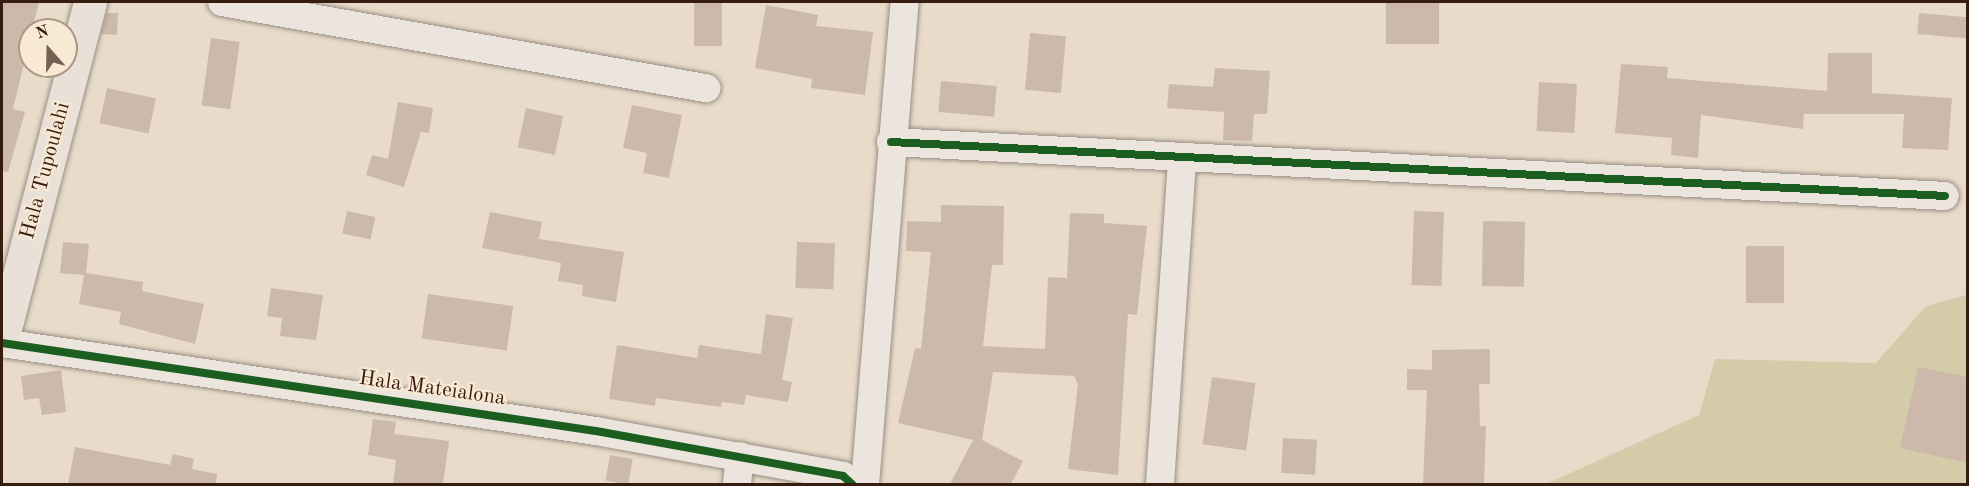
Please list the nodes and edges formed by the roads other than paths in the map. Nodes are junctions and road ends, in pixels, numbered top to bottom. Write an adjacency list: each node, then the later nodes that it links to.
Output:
1 (90, 2): 8 (main road, Hala Tupoulahi)
2 (222, 2): 4 (street)
3 (905, 2): 5 (street)
4 (706, 88)
5 (891, 142): 6 (street); 12 (street)
6 (1182, 160): 7 (street); 13 (street)
7 (1946, 196)
8 (2, 341): 9 (street, Hala Mateialona)
9 (740, 456): 10 (street); 11 (street, Hala Mateialona)
10 (737, 484)
11 (852, 484)
12 (865, 484)
13 (1160, 484)

